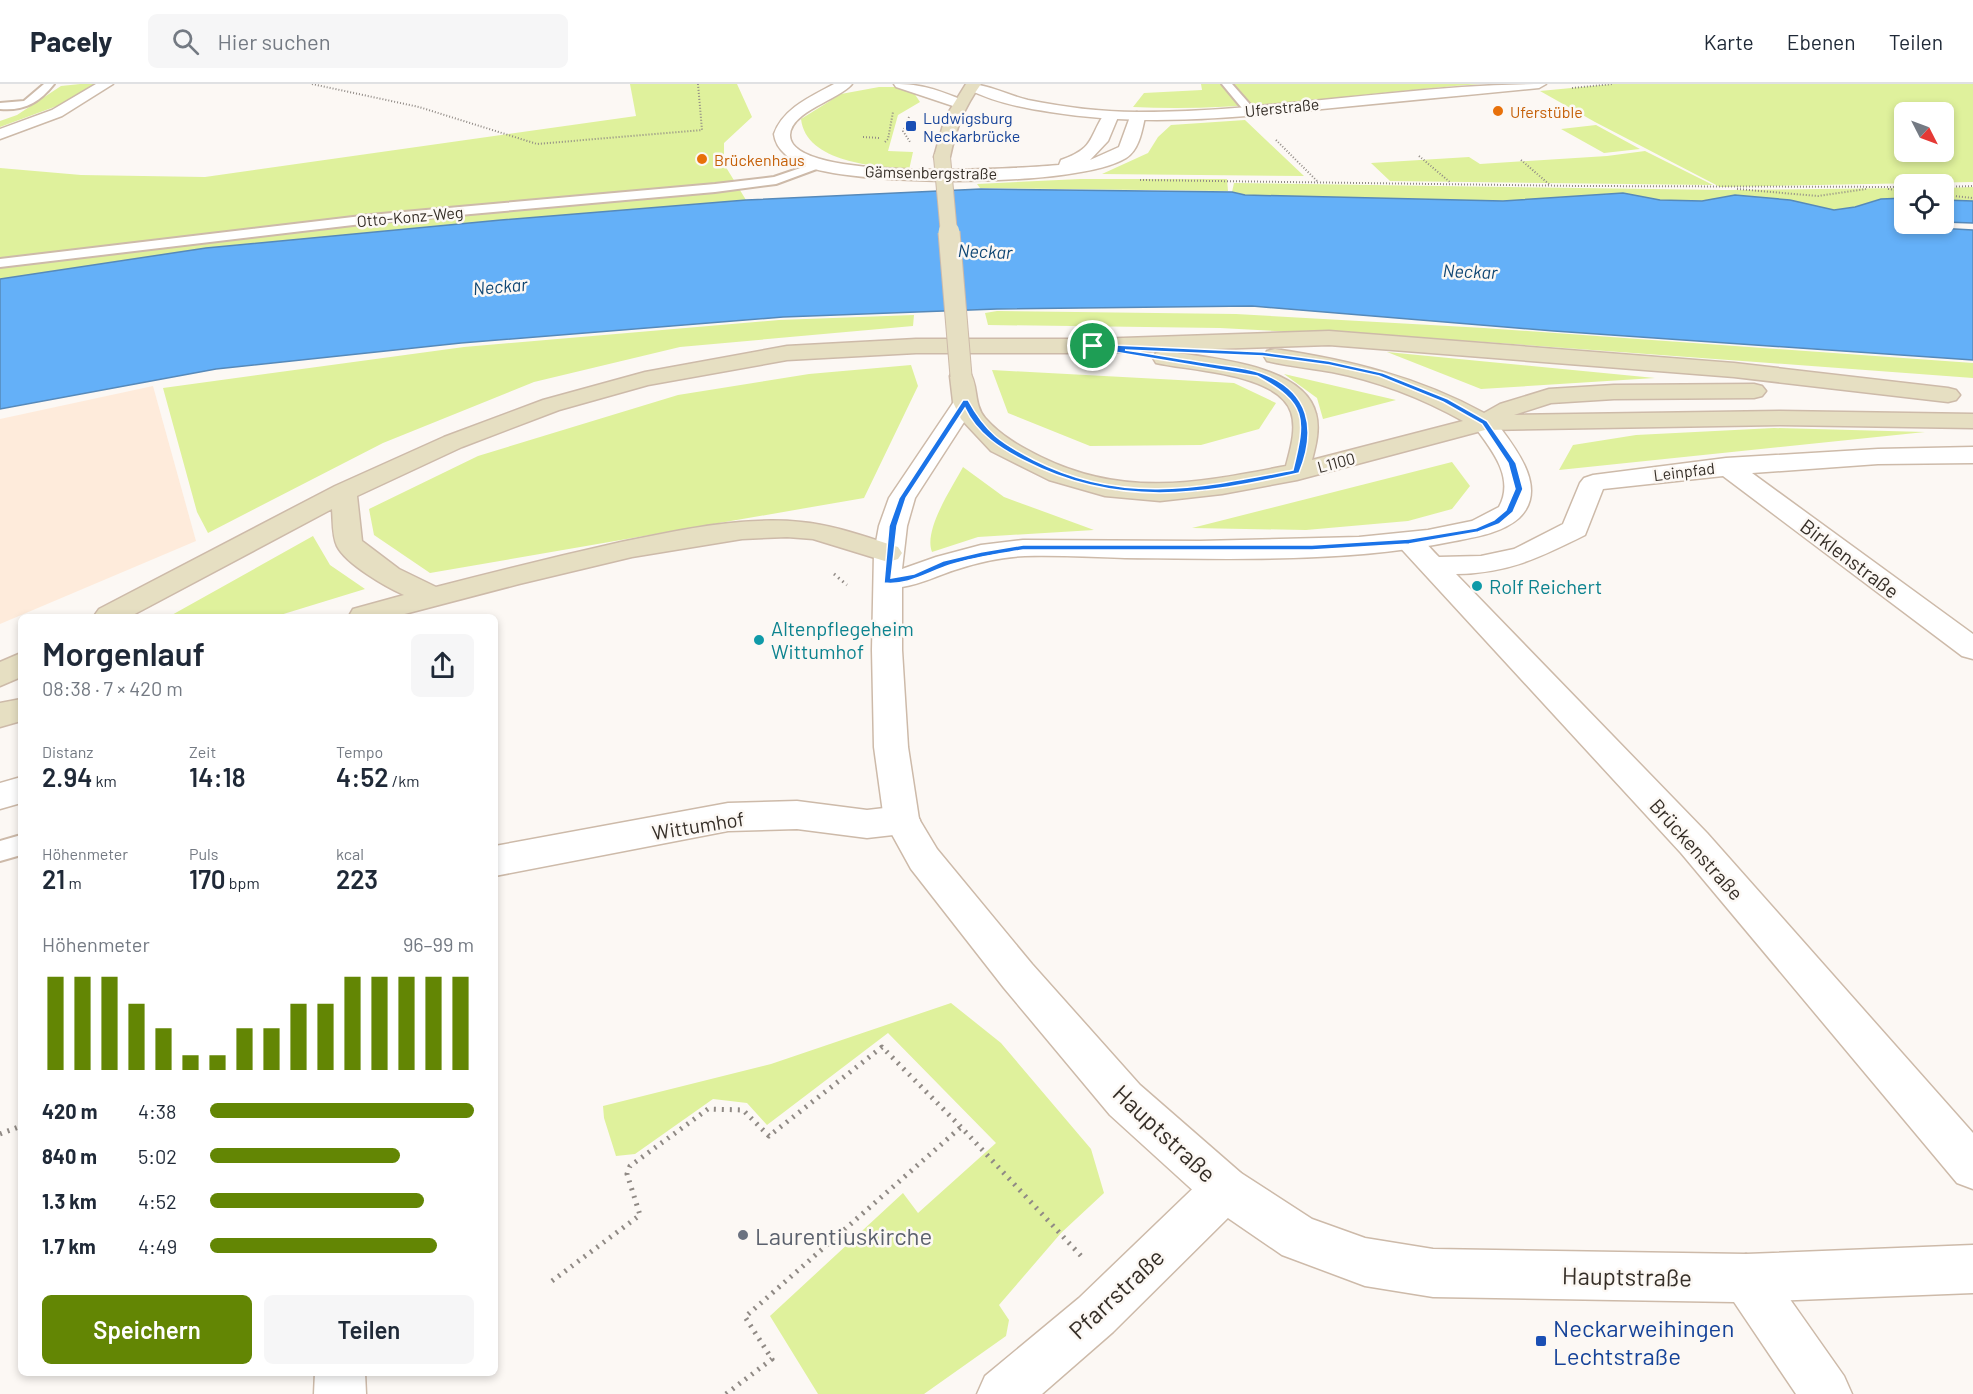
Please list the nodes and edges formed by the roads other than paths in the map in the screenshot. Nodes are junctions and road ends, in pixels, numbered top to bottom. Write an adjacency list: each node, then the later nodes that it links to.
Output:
1 (49, 84): 9 (lane)
2 (106, 84): 14 (street)
3 (845, 84): 15 (street, Gämsenbergstraße)
4 (900, 84): 10 (street)
5 (1227, 84): 11 (lane)
6 (1539, 84): 11 (street, Uferstraße)
7 (974, 85): 8 (street, Uferstraße); 10 (main road)
8 (1026, 104): 10 (street, Uferstraße); 12 (street, Uferstraße)
9 (0, 106)
10 (955, 109): 21 (main road, bridge)
11 (1250, 111): 13 (street, Uferstraße)
12 (1110, 117): 13 (street, Uferstraße); 16 (street, Gämsenbergstraße)
13 (1137, 117): 16 (street, Gämsenbergstraße)
14 (0, 134)
15 (818, 165): 16 (street, Gämsenbergstraße); 17 (lane, Otto-Konz-Weg)
16 (1033, 171)
17 (0, 263)
18 (1093, 346): 19 (main road); 23 (main road); 26 (main road); 27 (main road)
19 (1948, 395): 20 (main road); 23 (main road)
20 (1973, 396)
21 (965, 402): 26 (main road, L1100); 30 (street, Hauptstraße)
22 (1973, 421): 23 (main road)
23 (1484, 423): 26 (main road, L1100); 28 (street)
24 (1973, 455): 25 (street, Leinpfad)
25 (1726, 466): 29 (street, Leinpfad); 34 (street, Birklenstraße)
26 (1297, 472)
27 (344, 492): 31 (main road); 32 (main road)
28 (1394, 543): 29 (street, Brückenstraße); 30 (street)
29 (1434, 566): 45 (street, Brückenstraße)
30 (887, 567): 31 (main road); 41 (street, Hauptstraße)
31 (434, 597): 33 (main road)
32 (113, 614)
33 (370, 614)
34 (1973, 649)
35 (18, 666): 36 (main road)
36 (0, 675)
37 (18, 711): 38 (main road)
38 (0, 715)
39 (18, 791): 40 (street)
40 (0, 796)
41 (902, 820): 44 (street, Wittumhof); 46 (street, Hauptstraße)
42 (18, 846): 43 (lane)
43 (0, 851)
44 (498, 860)
45 (1973, 1167)
46 (1226, 1189): 48 (street, Hauptstraße); 51 (street, Pfarrstraße)
47 (1973, 1269): 48 (street, Hauptstraße)
48 (1746, 1278): 52 (street)
49 (340, 1376): 50 (street)
50 (340, 1394)
51 (1002, 1394)
52 (1826, 1394)

